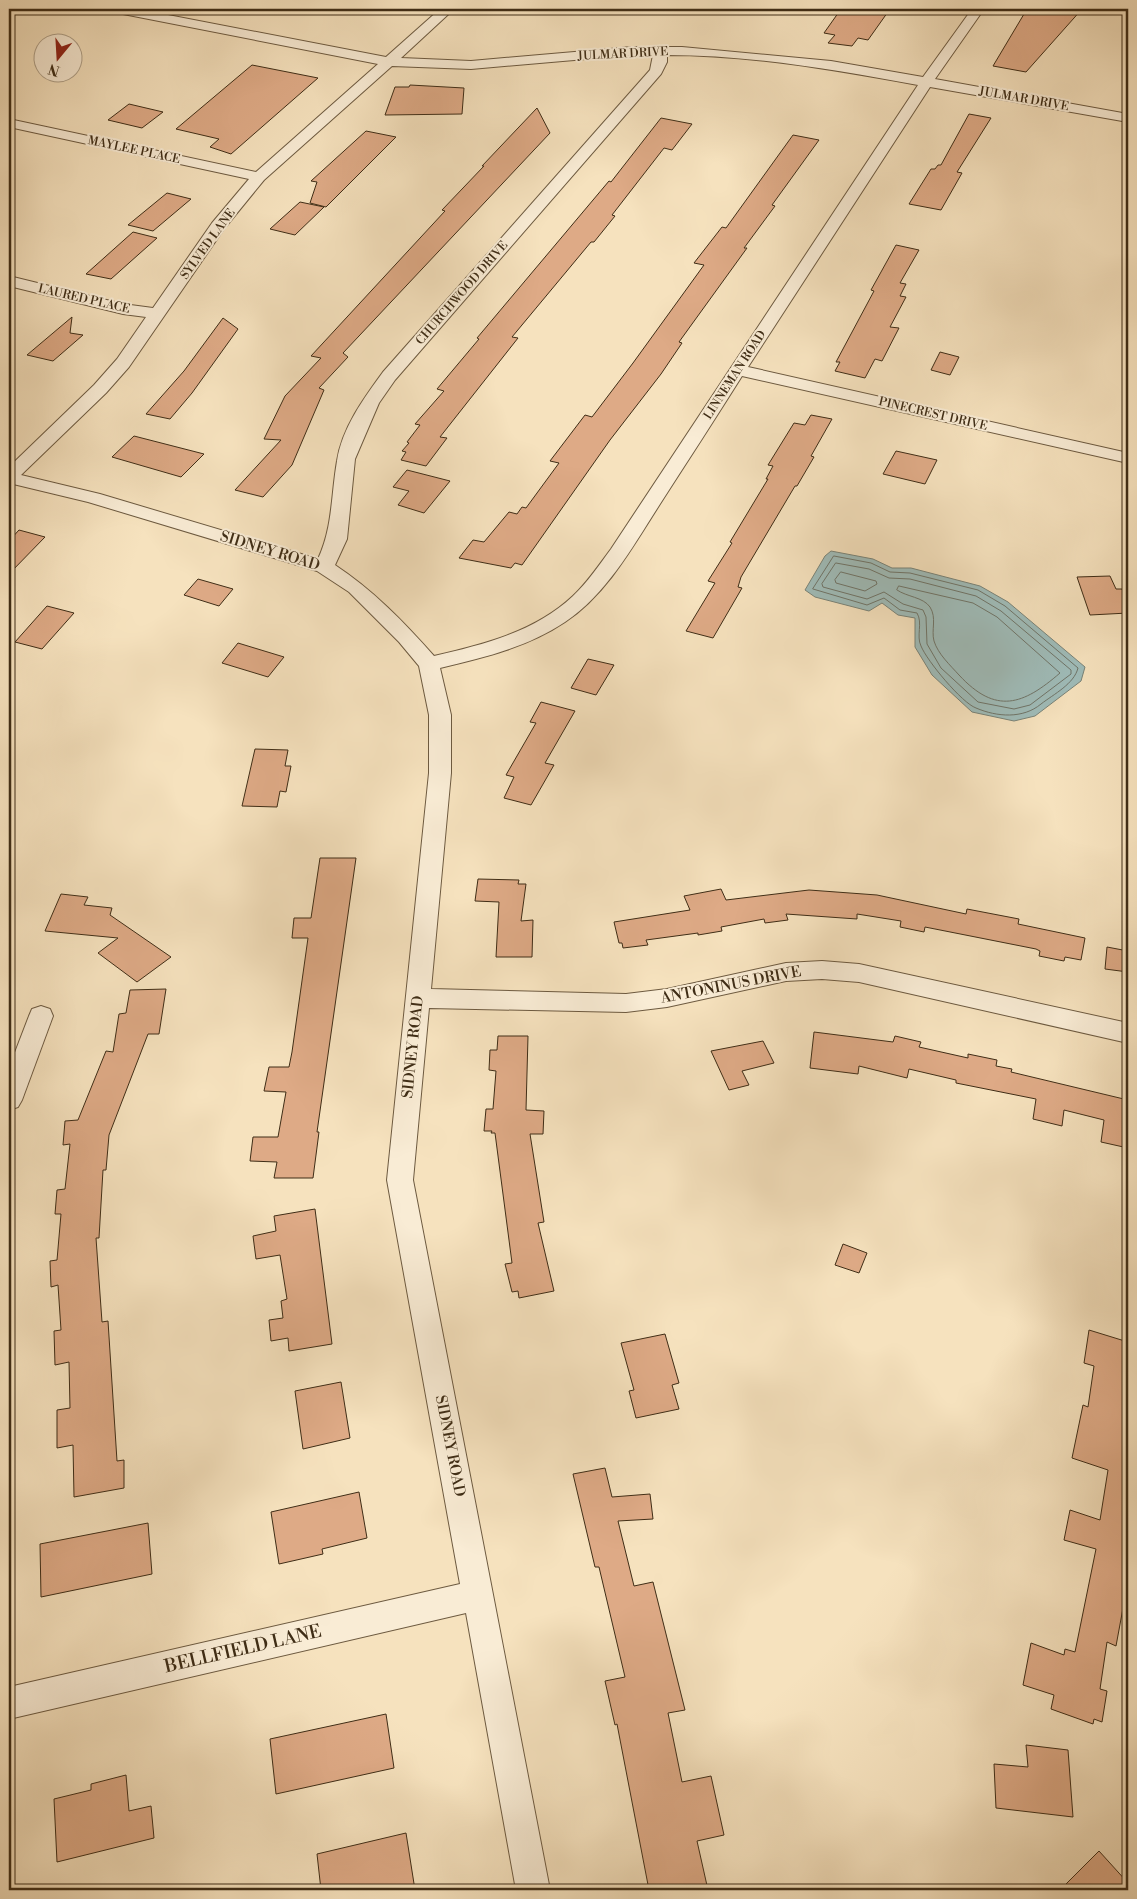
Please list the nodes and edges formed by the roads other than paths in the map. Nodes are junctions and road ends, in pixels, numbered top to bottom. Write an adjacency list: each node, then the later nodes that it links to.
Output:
1 (118, 9): 5 (street, JULMAR DRIVE)
2 (448, 9): 5 (street, SYLVED LANE)
3 (978, 9): 6 (street, LINNEMAN ROAD)
4 (660, 51): 5 (street, JULMAR DRIVE); 6 (street, JULMAR DRIVE); 15 (street, CHURCHWOOD DRIVE)
5 (389, 62): 9 (street, SYLVED LANE)
6 (928, 82): 7 (street, JULMAR DRIVE); 12 (street, LINNEMAN ROAD)
7 (1128, 118)
8 (9, 123): 9 (street, MAYLEE PLACE)
9 (259, 178): 11 (street, SYLVED LANE)
10 (9, 281): 11 (street, LAURED PLACE)
11 (159, 314): 14 (street, SYLVED LANE)
12 (738, 370): 13 (street, PINECREST DRIVE); 16 (street, LINNEMAN ROAD)
13 (1128, 458)
14 (9, 477): 15 (street, SIDNEY ROAD)
15 (324, 567): 16 (street, SIDNEY ROAD)
16 (428, 664): 17 (street, SIDNEY ROAD)
17 (418, 998): 19 (street, ANTONINUS DRIVE); 21 (street, SIDNEY ROAD)
18 (41, 1016): 20 (street)
19 (1128, 1033)
20 (9, 1100)
21 (478, 1595): 22 (street, BELLFIELD LANE); 23 (street, SIDNEY ROAD)
22 (9, 1703)
23 (533, 1890)

